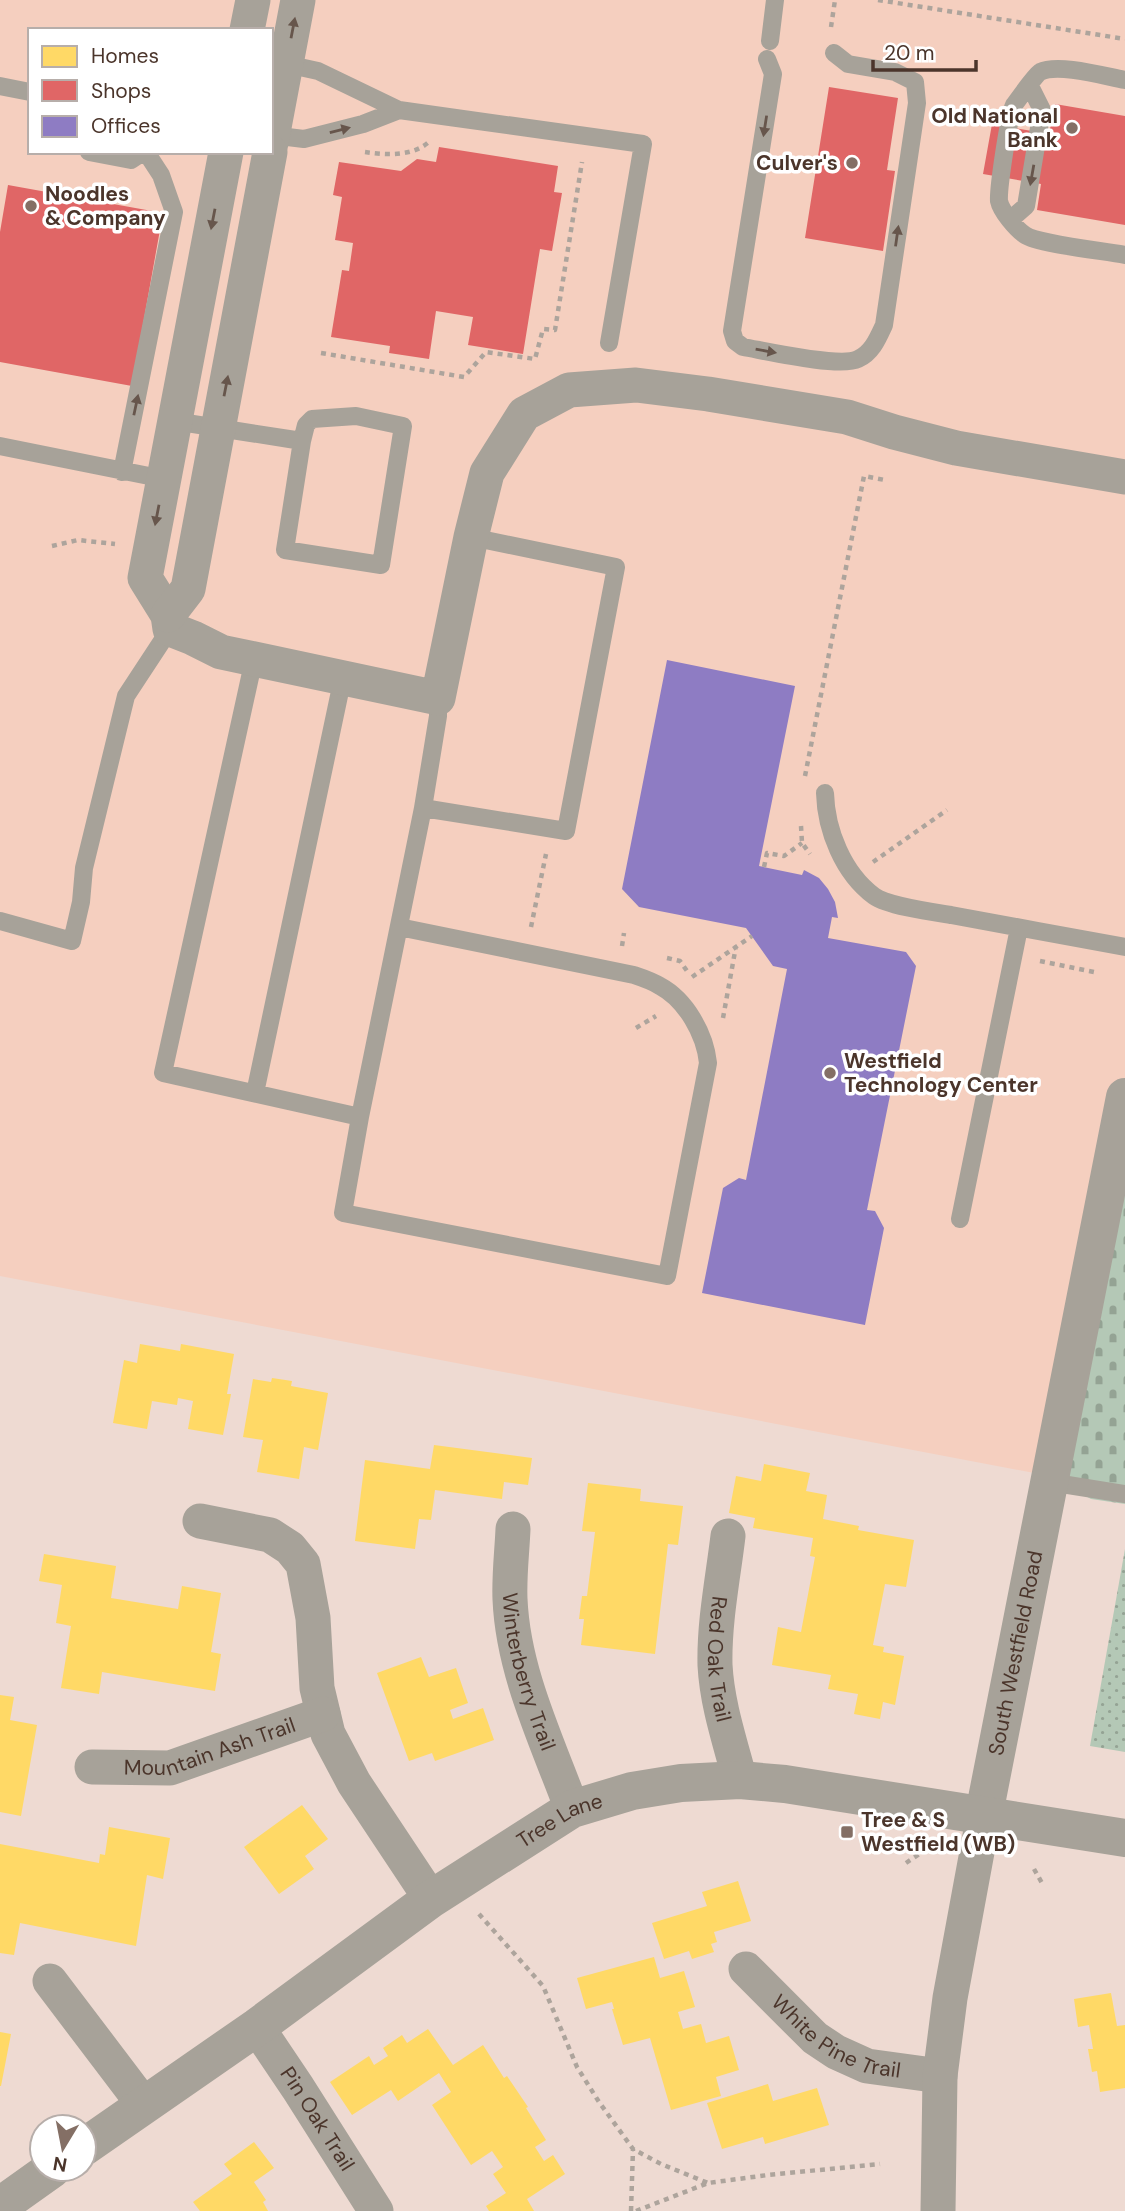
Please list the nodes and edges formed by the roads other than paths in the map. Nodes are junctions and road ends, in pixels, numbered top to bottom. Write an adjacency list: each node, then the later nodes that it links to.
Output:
1 (253, 0): 4 (street)
2 (298, 0): 8 (street, one-way to 2)
3 (775, 0): 5 (lane)
4 (247, 28)
5 (770, 41)
6 (834, 53): 7 (lane, one-way to 6)
7 (767, 59)
8 (286, 64): 13 (lane); 14 (street)
9 (1125, 80): 11 (lane)
10 (0, 86): 12 (lane)
11 (1030, 86): 21 (lane); 21 (lane, one-way to 21)
12 (28, 92)
13 (399, 110): 15 (lane, one-way to 13); 23 (lane)
14 (273, 131)
15 (273, 141)
16 (100, 154): 17 (lane)
17 (141, 154)
18 (145, 154): 28 (lane, one-way to 18)
19 (226, 154): 24 (street, one-way to 24)
20 (269, 154): 25 (street, one-way to 20)
21 (1010, 220): 22 (lane)
22 (1125, 255)
23 (609, 343)
24 (174, 421): 25 (lane); 30 (street)
25 (218, 428): 26 (lane); 32 (street)
26 (302, 442): 26 (lane)
27 (0, 446): 28 (lane)
28 (122, 472): 30 (lane)
29 (1125, 477): 31 (street)
30 (164, 479): 32 (street, one-way to 32)
31 (471, 537): 35 (street); 37 (lane)
32 (169, 622): 33 (street); 38 (lane)
33 (254, 659): 34 (street); 42 (lane)
34 (343, 677): 35 (street); 42 (lane)
35 (438, 698): 37 (lane)
36 (825, 793): 40 (lane)
37 (423, 808): 39 (lane)
38 (0, 922)
39 (399, 927): 44 (lane); 44 (lane)
40 (1019, 928): 41 (lane); 45 (lane)
41 (1125, 947)
42 (254, 1093): 44 (lane)
43 (1125, 1097): 46 (street, South Westfield Road)
44 (360, 1117)
45 (960, 1219)
46 (1049, 1482): 47 (lane); 55 (street, South Westfield Road)
47 (1125, 1494)
48 (200, 1521): 51 (street, Mountain Ash Trail)
49 (513, 1529): 54 (street, Winterberry Trail)
50 (728, 1536): 53 (street, Red Oak Trail)
51 (323, 1714): 52 (street, Mountain Ash Trail); 57 (street, Mountain Ash Trail)
52 (92, 1767)
53 (740, 1780): 54 (street, Tree Lane); 55 (street, Tree Lane)
54 (572, 1809): 57 (street, Tree Lane)
55 (984, 1814): 56 (street, Tree Lane); 61 (street, South Westfield Road)
56 (1125, 1838)
57 (431, 1899): 60 (street, Tree Lane)
58 (746, 1969): 61 (street, White Pine Trail)
59 (50, 1982): 62 (street)
60 (257, 2027): 62 (street, Tree Lane); 66 (street, Pin Oak Trail)
61 (940, 2076): 67 (street, South Westfield Road)
62 (144, 2105): 63 (street, Tree Lane)
63 (98, 2137)
64 (32, 2183): 65 (street)
65 (0, 2206)
66 (376, 2211)
67 (938, 2211)

